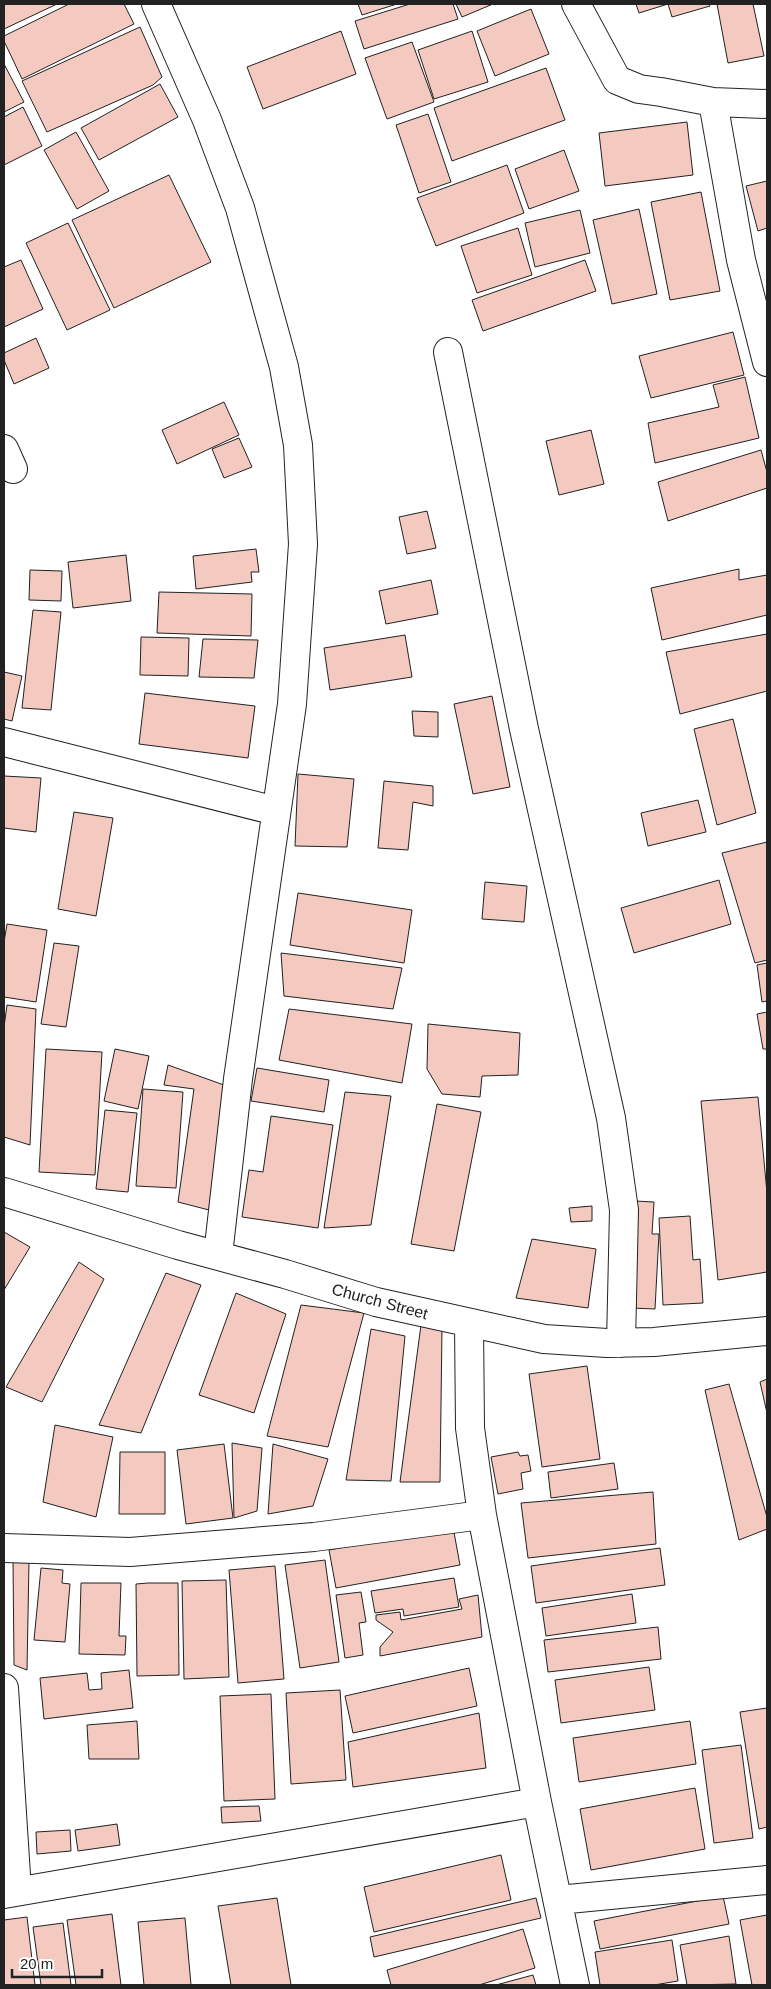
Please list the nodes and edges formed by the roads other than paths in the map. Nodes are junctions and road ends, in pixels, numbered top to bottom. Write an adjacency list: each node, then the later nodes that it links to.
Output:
1 (156, 4): 8 (street)
2 (576, 4): 3 (street)
3 (713, 102): 4 (street); 6 (street)
4 (767, 104)
5 (448, 352): 13 (street)
6 (767, 362)
7 (4, 742): 8 (street)
8 (276, 812): 10 (street)
9 (4, 1192): 10 (street, Church Street)
10 (218, 1255): 11 (street, Church Street)
11 (469, 1323): 13 (street, Church Street); 14 (street)
12 (767, 1331): 13 (street, Church Street)
13 (621, 1343)
14 (482, 1515): 15 (street); 17 (street)
15 (4, 1548)
16 (4, 1688): 19 (street)
17 (537, 1802): 19 (street); 20 (street)
18 (767, 1880): 20 (street)
19 (10, 1892)
20 (558, 1900): 21 (street)
21 (575, 1985)

